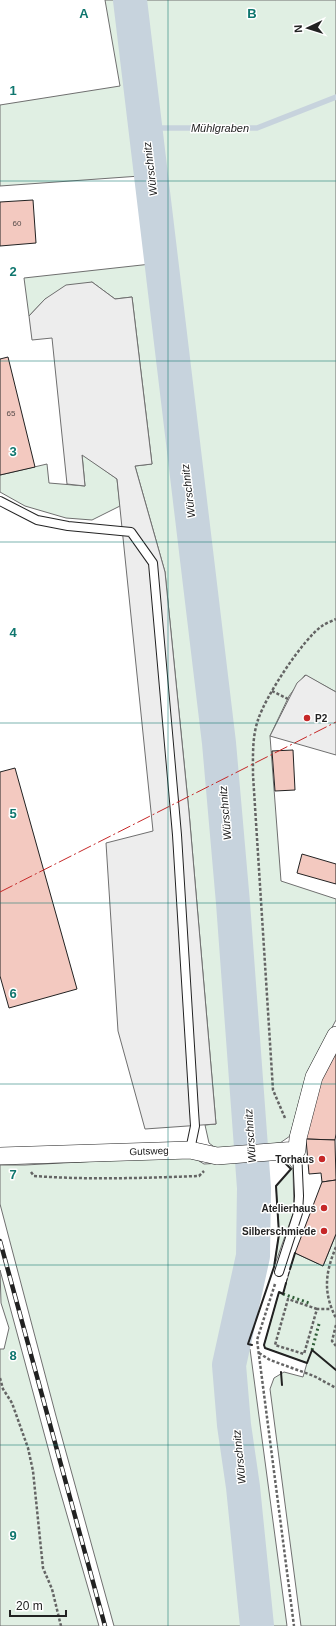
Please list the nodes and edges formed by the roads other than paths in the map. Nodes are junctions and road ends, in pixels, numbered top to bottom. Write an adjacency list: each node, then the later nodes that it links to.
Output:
1 (0, 501): 4 (lane)
2 (336, 1035): 3 (street)
3 (292, 1147): 4 (street, Gutsweg); 6 (lane)
4 (190, 1150): 5 (street, Gutsweg)
5 (0, 1156)
6 (279, 1272)

